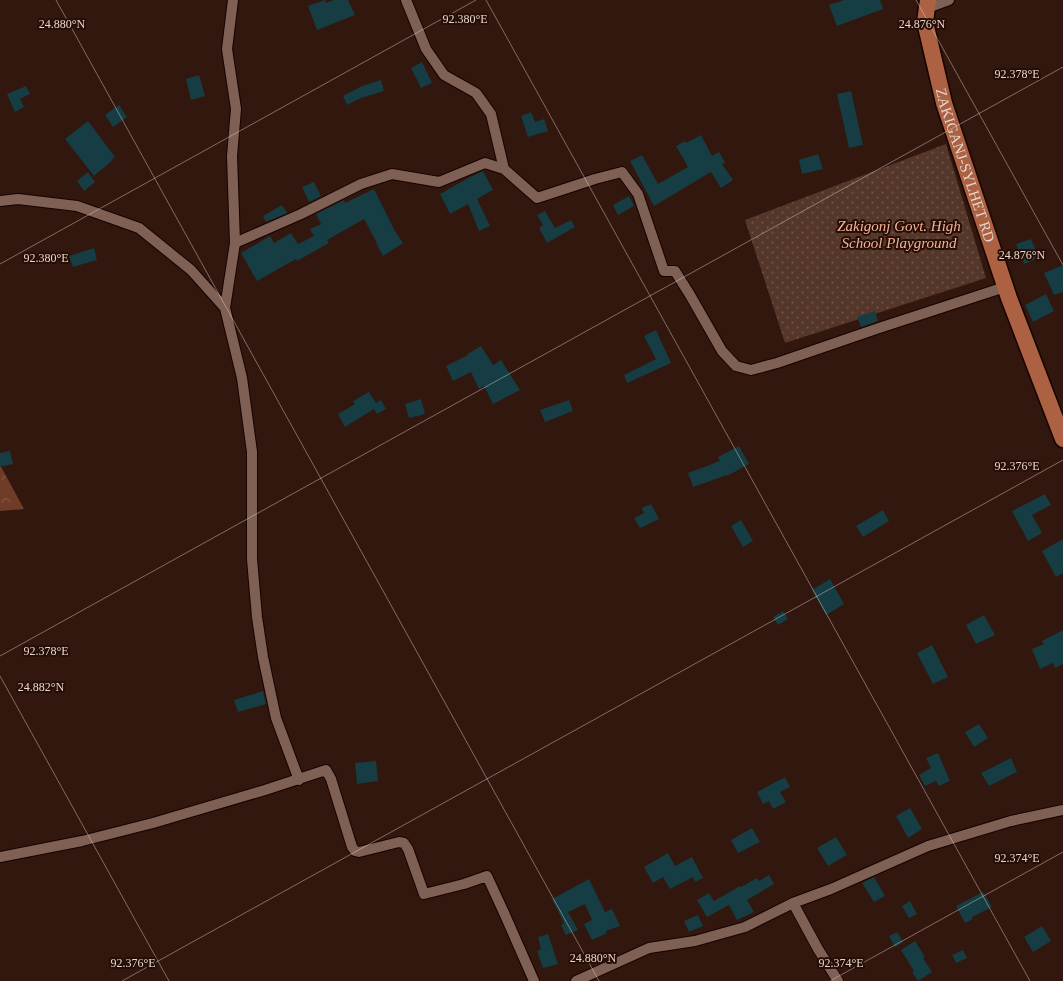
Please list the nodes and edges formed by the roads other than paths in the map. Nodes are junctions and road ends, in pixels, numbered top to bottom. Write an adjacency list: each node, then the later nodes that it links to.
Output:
1 (233, 0): 7 (street)
2 (406, 0): 5 (street)
3 (949, 0): 4 (street)
4 (927, 4): 8 (main road, ZAKIGANJ-SYLHET RD)
5 (504, 169): 7 (street); 8 (street)
6 (0, 201): 9 (street)
7 (236, 243): 9 (street)
8 (1005, 287): 10 (main road, ZAKIGANJ-SYLHET RD)
9 (225, 308): 11 (street)
10 (1063, 439)
11 (299, 780): 13 (street); 15 (street)
12 (1063, 810): 14 (street)
13 (0, 857)
14 (793, 903): 16 (street); 17 (street)
15 (534, 981)
16 (576, 981)
17 (838, 981)

